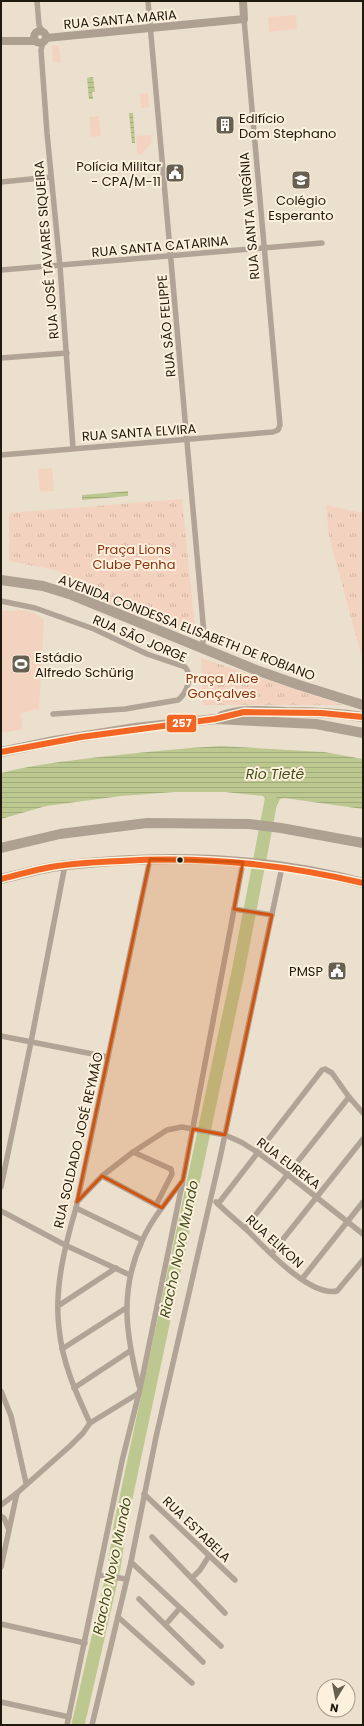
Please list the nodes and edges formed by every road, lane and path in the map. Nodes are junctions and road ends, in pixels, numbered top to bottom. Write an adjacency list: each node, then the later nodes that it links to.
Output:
1 (37, 1): 6 (street, RUA JOSÉ TAVARES SIQUEIRA)
2 (148, 1): 5 (street, RUA SÃO FELIPPE)
3 (243, 1): 4 (street, RUA SANTA VIRGÍNIA)
4 (244, 19): 5 (street, RUA SANTA MARIA); 11 (street, RUA SANTA VIRGÍNIA)
5 (150, 28): 6 (street, RUA SANTA MARIA); 12 (street, RUA SÃO FELIPPE)
6 (40, 38): 7 (street, RUA SANTA MARIA); 8 (street, RUA JOSÉ TAVARES SIQUEIRA)
7 (1, 41)
8 (51, 177): 9 (street); 13 (street, RUA JOSÉ TAVARES SIQUEIRA)
9 (1, 182)
10 (322, 243): 11 (street, RUA SANTA CATARINA)
11 (264, 248): 12 (street, RUA SANTA CATARINA); 17 (street, RUA SANTA VIRGÍNIA)
12 (171, 256): 13 (street, RUA SANTA CATARINA); 18 (street, RUA SÃO FELIPPE)
13 (60, 266): 14 (street, RUA SANTA CATARINA); 15 (street, RUA JOSÉ TAVARES SIQUEIRA)
14 (1, 270)
15 (67, 352): 16 (street); 19 (street, RUA JOSÉ TAVARES SIQUEIRA)
16 (1, 358)
17 (278, 430): 18 (street, RUA SANTA ELVIRA)
18 (187, 439): 19 (street, RUA SANTA ELVIRA); 23 (street, RUA SÃO FELIPPE)
19 (73, 448): 20 (street, RUA SANTA ELVIRA)
20 (1, 455)
21 (1, 580): 23 (highway, AVENIDA CONDESSA ELISABETH DE ROBIANO)
22 (1, 601): 25 (street, RUA SÃO JORGE)
23 (202, 649): 24 (highway, AVENIDA CONDESSA ELISABETH DE ROBIANO)
24 (363, 705)
25 (53, 714)
26 (363, 717): 27 (highway)
27 (215, 719): 28 (highway); 29 (highway)
28 (363, 733)
29 (1, 752)
30 (363, 844): 31 (highway)
31 (1, 848)
32 (150, 859): 33 (highway); 34 (highway); 42 (street, RUA SOLDADO JOSÉ REYMÃO)
33 (247, 862): 35 (highway); 38 (street)
34 (65, 865): 36 (highway); 41 (street)
35 (282, 866): 37 (highway); 39 (street)
36 (1, 879)
37 (363, 883)
38 (234, 908): 39 (street); 45 (street)
39 (272, 915): 46 (street)
40 (1, 1036): 41 (street)
41 (32, 1042): 42 (street); 53 (street)
42 (108, 1057): 58 (street, RUA SOLDADO JOSÉ REYMÃO)
43 (349, 1097): 44 (street); 49 (street); 50 (street)
44 (363, 1113)
45 (196, 1129): 46 (street, RUA EUREKA); 48 (street, RUA EUREKA); 52 (street)
46 (225, 1135): 49 (street, RUA EUREKA); 54 (street)
47 (363, 1139): 55 (street)
48 (133, 1152): 51 (street, RUA EUREKA); 59 (street)
49 (257, 1152): 50 (street, RUA EUREKA); 57 (street)
50 (287, 1174): 55 (street, RUA EUREKA); 63 (street)
51 (102, 1176): 58 (street, RUA EUREKA); 59 (street)
52 (183, 1180): 60 (street); 78 (street)
53 (1, 1187)
54 (212, 1197): 57 (street, RUA ELIKON); 82 (street)
55 (316, 1197): 62 (street, RUA EUREKA); 67 (street)
56 (363, 1202): 62 (street)
57 (218, 1204): 63 (street, RUA ELIKON)
58 (76, 1205): 65 (street); 66 (street, RUA SOLDADO JOSÉ REYMÃO)
59 (156, 1205): 60 (street)
60 (162, 1208): 65 (street)
61 (1, 1211): 66 (street)
62 (347, 1222): 64 (street, RUA EUREKA); 71 (street)
63 (245, 1228): 67 (street, RUA ELIKON)
64 (363, 1234)
65 (142, 1240): 70 (street)
66 (65, 1244): 69 (street); 72 (street, RUA SOLDADO JOSÉ REYMÃO)
67 (272, 1254): 71 (street, RUA ELIKON)
68 (363, 1260): 71 (street, RUA ELIKON)
69 (116, 1268): 70 (street); 72 (street)
70 (130, 1275): 73 (street)
71 (302, 1279)
72 (58, 1306): 74 (street, RUA SOLDADO JOSÉ REYMÃO)
73 (126, 1308): 74 (street); 75 (street)
74 (62, 1349): 76 (street, RUA SOLDADO JOSÉ REYMÃO)
75 (130, 1351): 76 (street); 78 (street)
76 (74, 1388): 79 (street, RUA SOLDADO JOSÉ REYMÃO)
77 (1, 1391): 80 (street)
78 (139, 1391): 79 (street); 90 (street)
79 (90, 1424): 80 (street)
80 (26, 1483): 81 (street)
81 (17, 1493): 83 (street); 85 (street)
82 (144, 1494): 87 (street, RUA ESTABELA); 88 (street)
83 (1, 1505)
84 (1, 1516): 85 (street)
85 (9, 1530): 89 (street)
86 (152, 1537): 91 (street)
87 (209, 1556): 91 (street); 93 (street, RUA ESTABELA)
88 (131, 1562): 92 (street); 95 (street)
89 (1, 1567)
90 (102, 1576): 92 (street); 100 (street)
91 (192, 1578): 96 (street)
92 (123, 1579): 97 (street)
93 (234, 1580)
94 (139, 1599): 99 (street)
95 (180, 1608): 99 (street); 101 (street)
96 (224, 1613)
97 (118, 1617): 103 (street); 106 (street)
98 (1, 1624): 100 (street)
99 (166, 1624): 102 (street)
100 (85, 1643): 105 (street)
101 (221, 1646)
102 (203, 1662)
103 (192, 1683)
104 (1, 1702): 105 (street)
105 (69, 1717): 107 (street)
106 (93, 1724)
107 (67, 1725)

